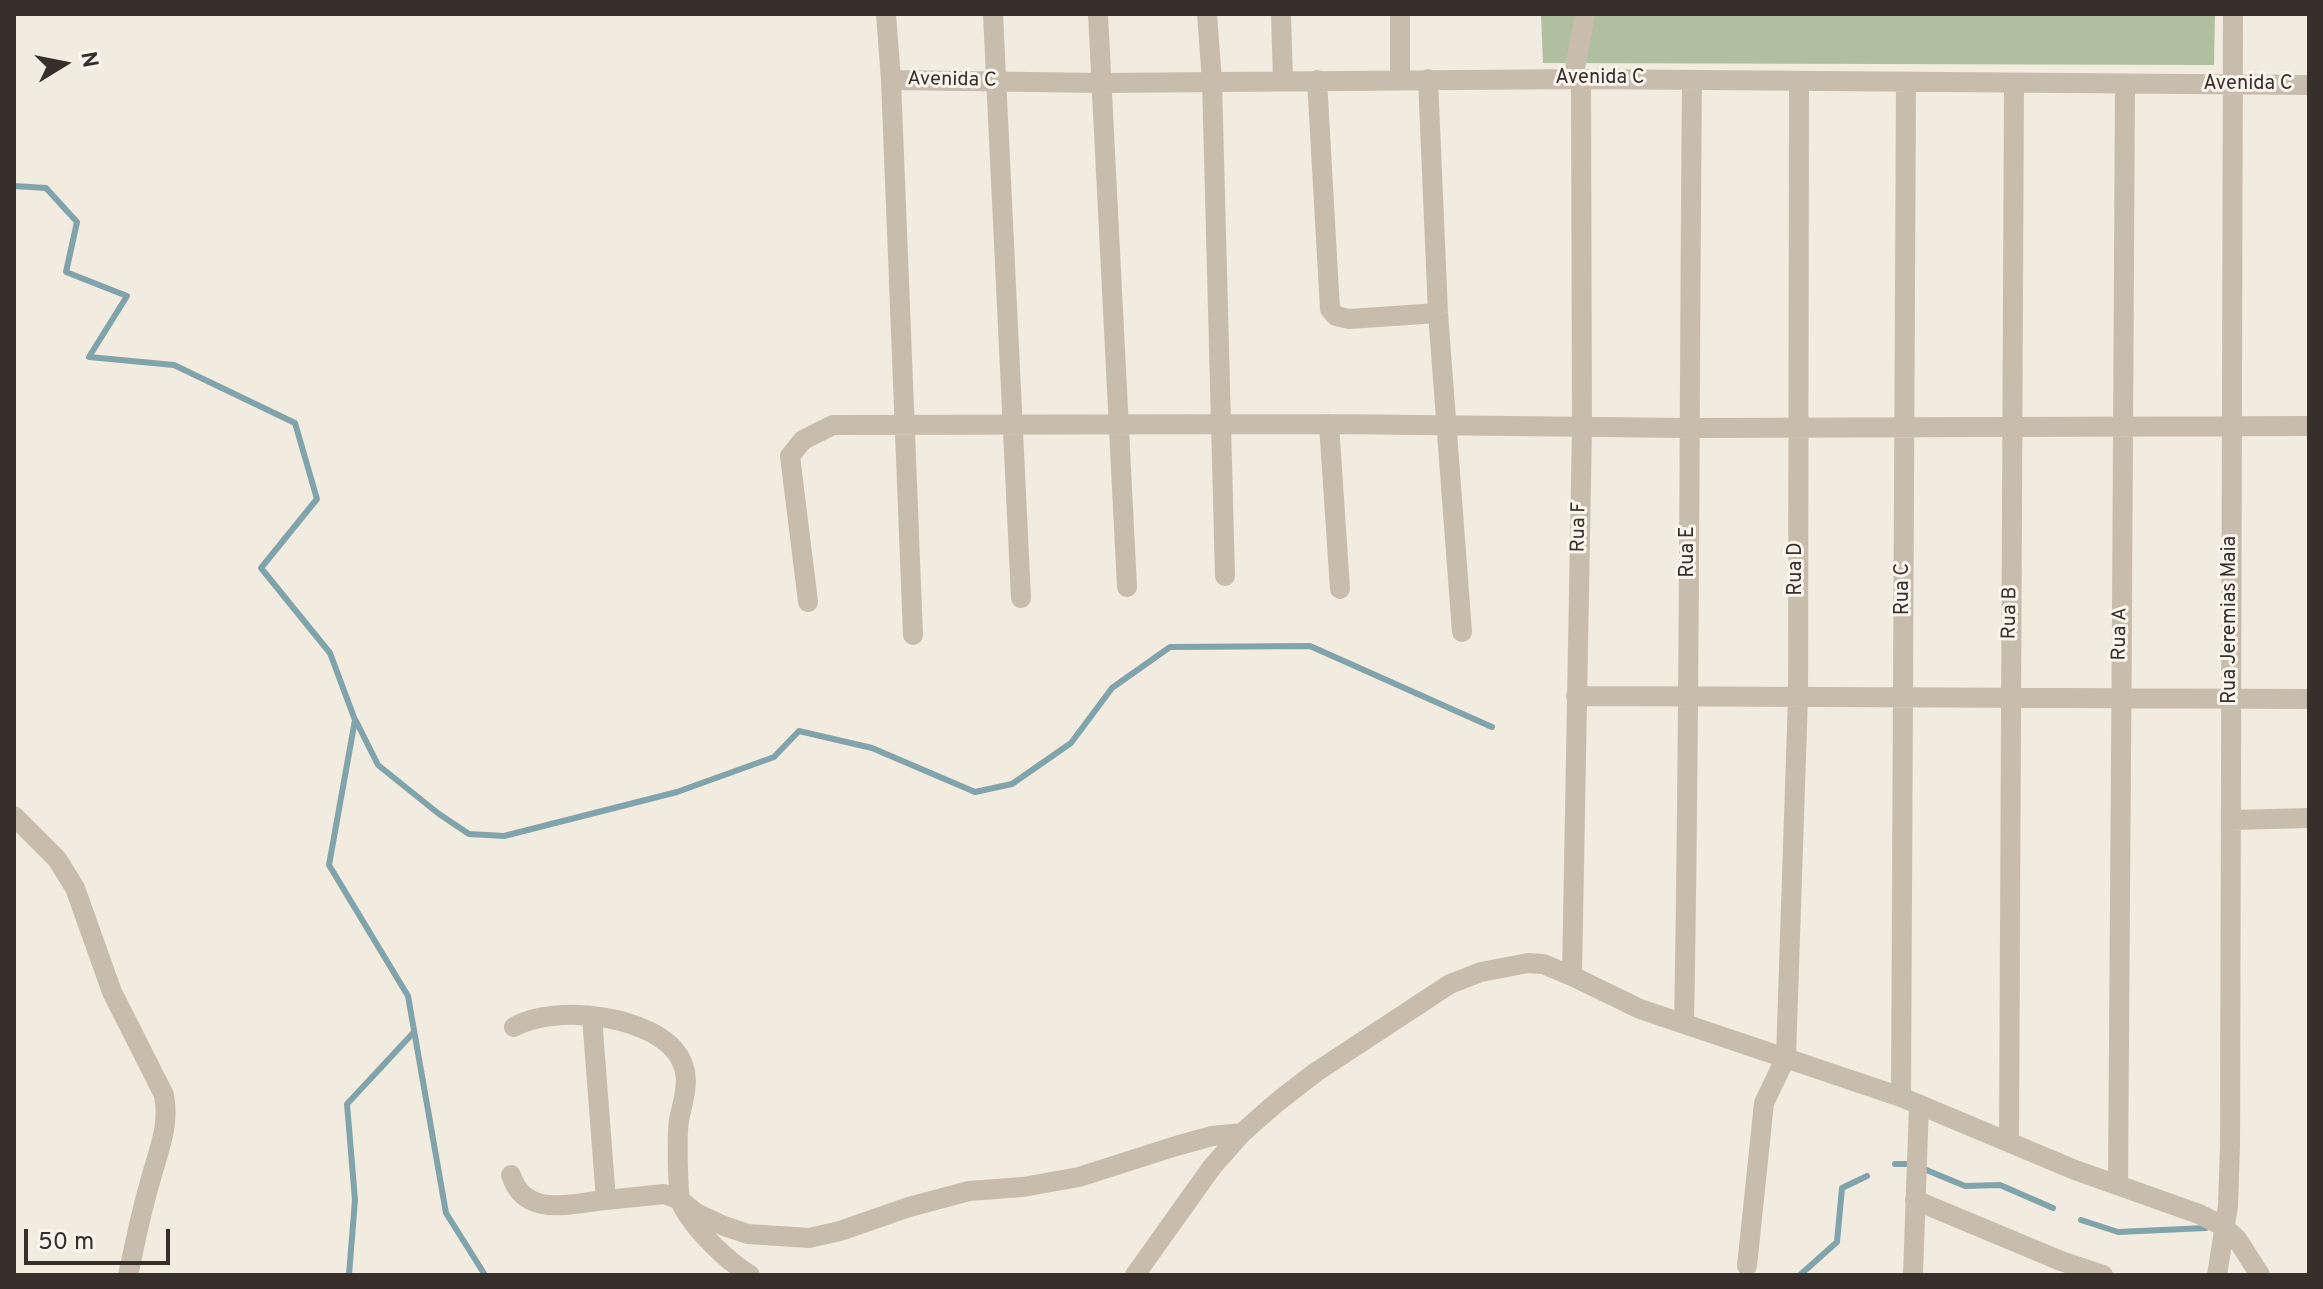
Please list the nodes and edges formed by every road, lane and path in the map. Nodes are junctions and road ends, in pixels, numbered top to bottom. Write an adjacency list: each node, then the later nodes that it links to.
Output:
1 (886, 14): 12 (street)
2 (993, 14): 15 (street)
3 (1098, 14): 20 (street)
4 (1207, 14): 16 (street)
5 (1281, 14): 17 (street)
6 (1400, 14): 9 (street)
7 (1585, 14): 11 (street, Rua F)
8 (2233, 14): 23 (street, Rua Jeremias Maia)
9 (1400, 79): 10 (street, Avenida C); 13 (street, Avenida C)
10 (1428, 79): 11 (street, Avenida C); 25 (street)
11 (1577, 79): 14 (street, Avenida C); 34 (street, Rua F)
12 (891, 80): 15 (street, Avenida C); 26 (street)
13 (1317, 80): 17 (street, Avenida C); 25 (street)
14 (1692, 80): 18 (street, Avenida C); 38 (street, Rua E)
15 (998, 81): 20 (street, Avenida C); 29 (street)
16 (1212, 81): 17 (street, Avenida C); 20 (street, Avenida C); 27 (street)
17 (1283, 81)
18 (1799, 82): 19 (street, Avenida C); 35 (street, Rua D)
19 (1906, 82): 21 (street, Avenida C); 39 (street, Rua C)
20 (1101, 83): 30 (street)
21 (2014, 83): 22 (street, Avenida C); 36 (street, Rua B)
22 (2125, 85): 23 (street, Avenida C); 37 (street, Rua A)
23 (2232, 85): 24 (street, Avenida C); 32 (street, Rua Jeremias Maia)
24 (2309, 85)
25 (1438, 313): 31 (street)
26 (904, 423): 29 (street); 44 (street); 46 (street)
27 (1221, 424): 28 (street); 30 (street); 40 (street)
28 (1329, 424): 31 (street); 42 (street)
29 (1014, 425): 30 (street); 43 (street)
30 (1121, 425): 41 (street)
31 (1446, 425): 34 (street); 45 (street)
32 (2231, 426): 33 (street); 37 (street); 54 (street, Rua Jeremias Maia)
33 (2309, 426)
34 (1582, 427): 38 (street); 47 (street, Rua F)
35 (1797, 427): 38 (street); 39 (street); 51 (street, Rua D)
36 (2014, 427): 37 (street); 39 (street); 49 (street, Rua B)
37 (2125, 427): 52 (street, Rua A)
38 (1689, 428): 50 (street, Rua E)
39 (1905, 428): 48 (street, Rua C)
40 (1225, 576)
41 (1127, 587)
42 (1340, 589)
43 (1021, 598)
44 (808, 602)
45 (1462, 632)
46 (913, 635)
47 (1576, 696): 50 (street); 58 (street, Rua F)
48 (1903, 696): 49 (street); 51 (street); 63 (street, Rua C)
49 (2010, 696): 52 (street); 65 (street, Rua B)
50 (1690, 697): 51 (street); 60 (street, Rua E)
51 (1798, 697): 62 (street, Rua D)
52 (2120, 697): 54 (street); 67 (street, Rua A)
53 (2309, 699): 54 (street)
54 (2231, 700): 57 (street, Rua Jeremias Maia)
55 (14, 816): 75 (street)
56 (2309, 818): 57 (street)
57 (2232, 820): 71 (street, Rua Jeremias Maia)
58 (1572, 976): 60 (street); 64 (street)
59 (592, 1017): 61 (street); 68 (street); 69 (street)
60 (1684, 1024): 62 (street)
61 (514, 1027)
62 (1786, 1057): 63 (street); 72 (street)
63 (1910, 1101): 65 (street); 70 (street, Rua C)
64 (1242, 1133): 69 (street); 77 (street)
65 (2009, 1142): 67 (street)
66 (511, 1175): 68 (street)
67 (2118, 1184): 71 (street)
68 (606, 1200): 69 (street)
69 (680, 1200): 76 (street)
70 (1915, 1200): 73 (street); 78 (street, Rua C)
71 (2223, 1226): 74 (street); 80 (street, Rua Jeremias Maia)
72 (1747, 1266)
73 (2060, 1268): 79 (street)
74 (2259, 1273): 81 (street)
75 (128, 1275)
76 (750, 1275)
77 (1135, 1275)
78 (1913, 1275)
79 (2103, 1275)
80 (2217, 1275)
81 (2279, 1275)

